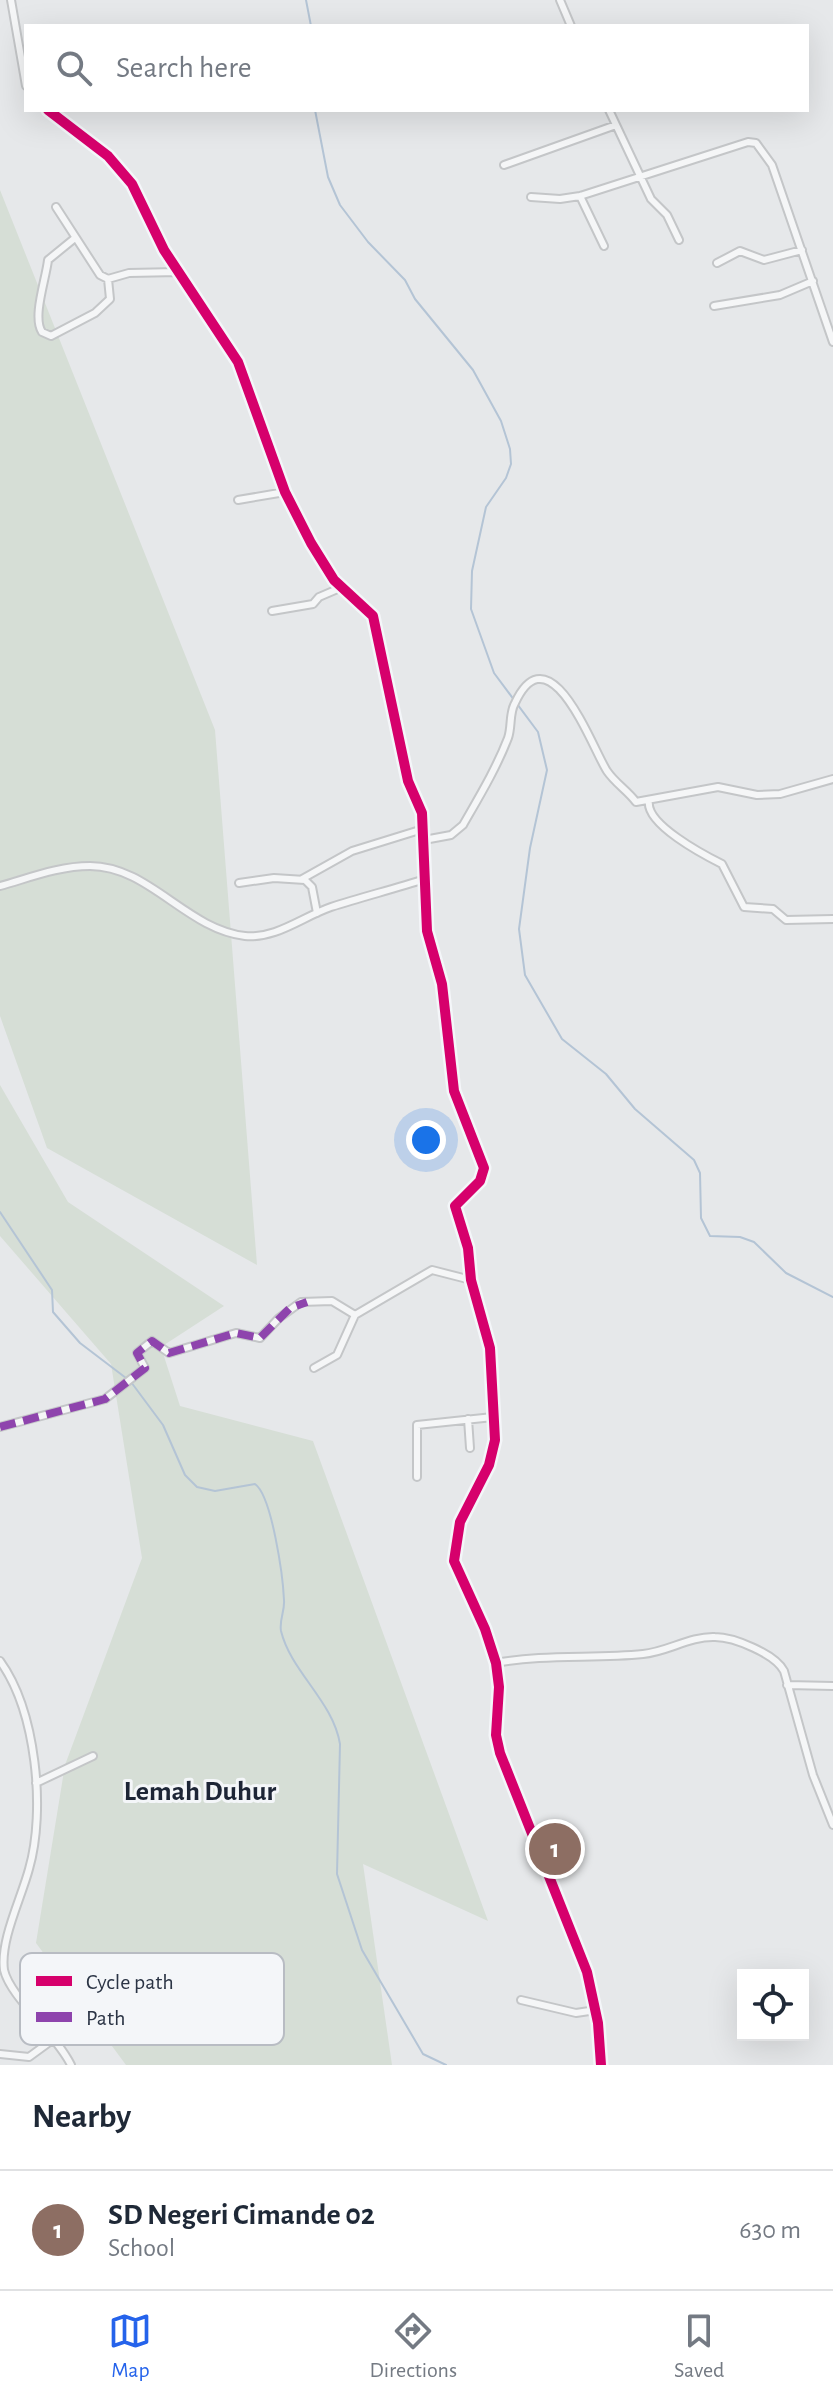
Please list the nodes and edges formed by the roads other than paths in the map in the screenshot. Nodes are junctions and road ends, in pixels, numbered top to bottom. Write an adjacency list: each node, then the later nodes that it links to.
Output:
1 (11, 0): 4 (street)
2 (560, 0): 3 (street)
3 (570, 24)
4 (24, 75)
5 (50, 112): 18 (street)
6 (610, 112): 7 (street)
7 (616, 125): 8 (street); 9 (street)
8 (504, 165)
9 (640, 178): 10 (street); 14 (street); 16 (street)
10 (580, 196): 11 (street); 15 (street)
11 (531, 197)
12 (56, 207): 13 (street)
13 (75, 238): 19 (street); 19 (street)
14 (679, 240)
15 (604, 246)
16 (802, 250): 17 (street); 20 (street)
17 (717, 263)
18 (178, 272): 19 (street); 23 (street)
19 (108, 279)
20 (813, 281): 21 (street); 22 (street)
21 (714, 306)
22 (833, 342)
23 (285, 492): 24 (street); 25 (street)
24 (238, 500)
25 (340, 588): 26 (street); 29 (street)
26 (272, 611)
27 (833, 779): 28 (street)
28 (649, 801): 30 (street); 36 (street)
29 (423, 829): 30 (street); 31 (street)
30 (424, 840): 32 (street)
31 (302, 879): 33 (street); 35 (street)
32 (425, 879): 35 (street); 37 (street)
33 (239, 883)
34 (0, 886): 35 (street)
35 (317, 913)
36 (833, 919)
37 (471, 1280): 38 (street); 40 (street)
38 (355, 1315): 39 (street); 42 (street)
39 (314, 1368)
40 (493, 1417): 41 (street); 46 (street)
41 (468, 1419): 43 (street); 44 (street)
42 (0, 1427)
43 (470, 1448)
44 (417, 1477)
45 (0, 1661): 50 (street)
46 (496, 1663): 47 (street); 54 (street)
47 (787, 1685): 48 (street); 51 (street)
48 (833, 1686)
49 (93, 1756): 50 (street)
50 (36, 1783): 52 (street)
51 (833, 1825)
52 (20, 1997)
53 (521, 2000): 54 (street)
54 (596, 2010): 59 (street)
55 (45, 2045): 57 (street)
56 (59, 2045): 58 (street)
57 (0, 2054)
58 (71, 2065)
59 (601, 2065)

